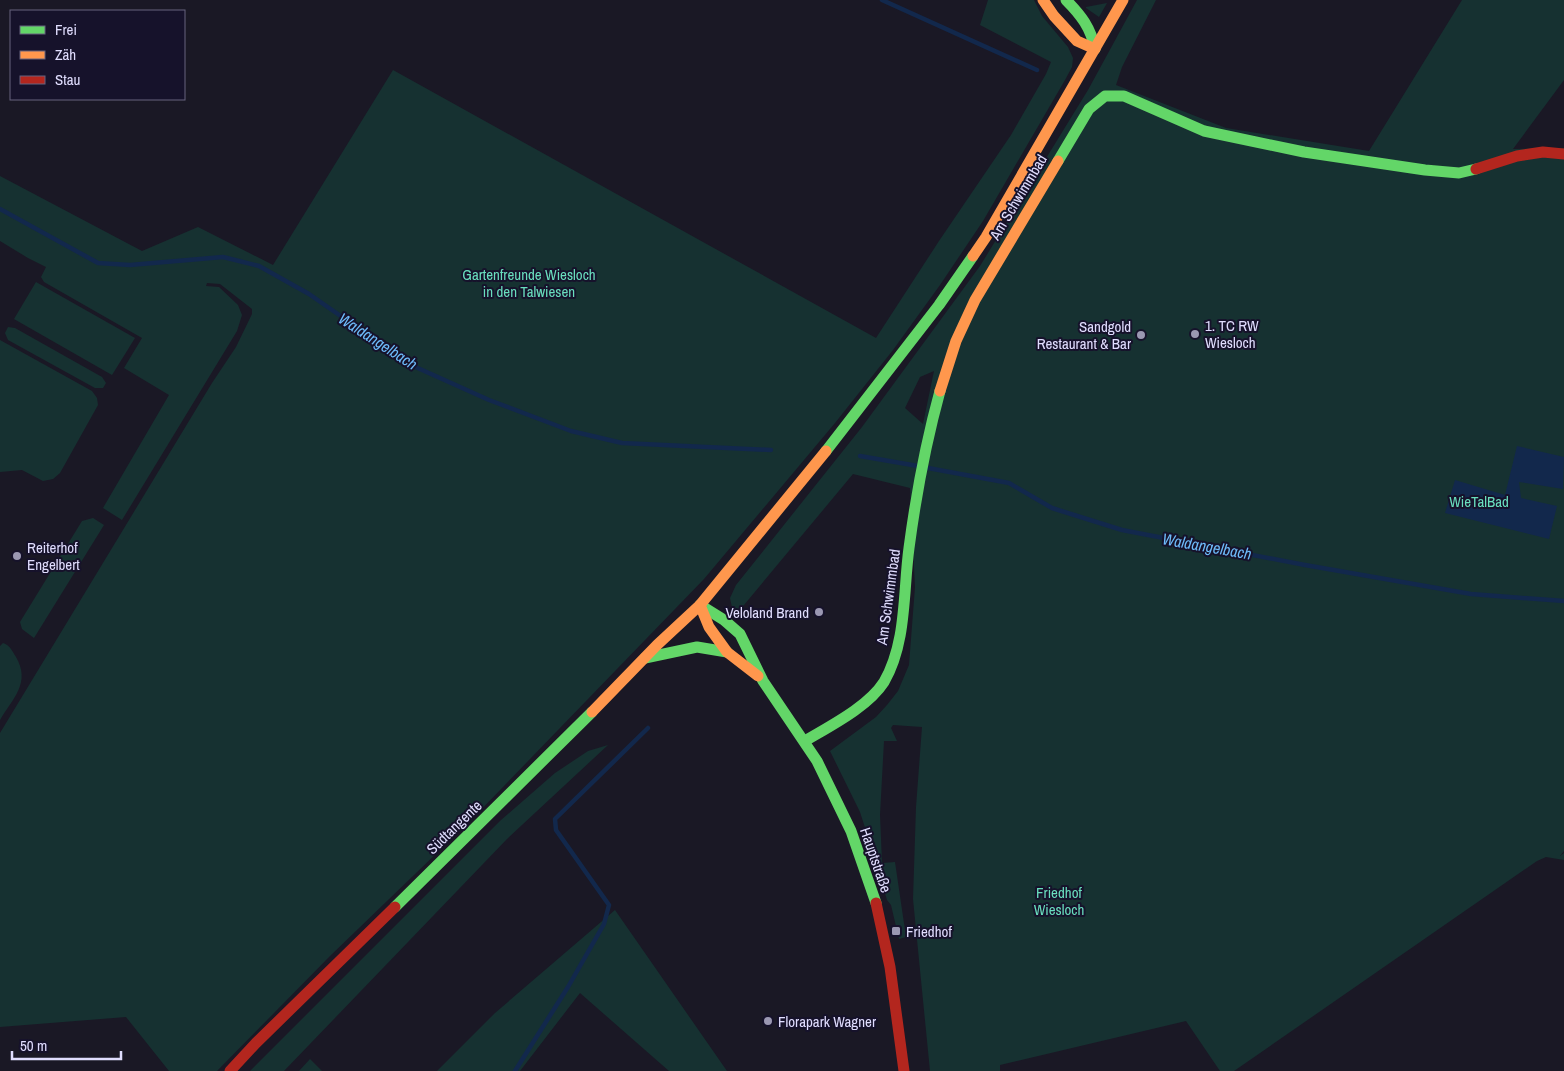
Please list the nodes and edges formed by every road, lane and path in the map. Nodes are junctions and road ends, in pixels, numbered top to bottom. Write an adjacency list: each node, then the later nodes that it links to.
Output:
1 (1044, 0): 4 (street)
2 (1066, 0): 4 (street)
3 (1123, 0): 4 (street, Südtangente)
4 (1095, 49): 6 (street, Südtangente)
5 (1564, 154): 10 (street, Am Schwimmbad)
6 (700, 606): 7 (street, Hauptstraße); 8 (street, Südtangente); 9 (street, Hauptstraße)
7 (727, 652): 8 (street); 9 (street, Hauptstraße)
8 (645, 658): 11 (street, Südtangente)
9 (762, 680): 10 (street, Hauptstraße)
10 (805, 741): 12 (street, Hauptstraße)
11 (230, 1071)
12 (904, 1071)

